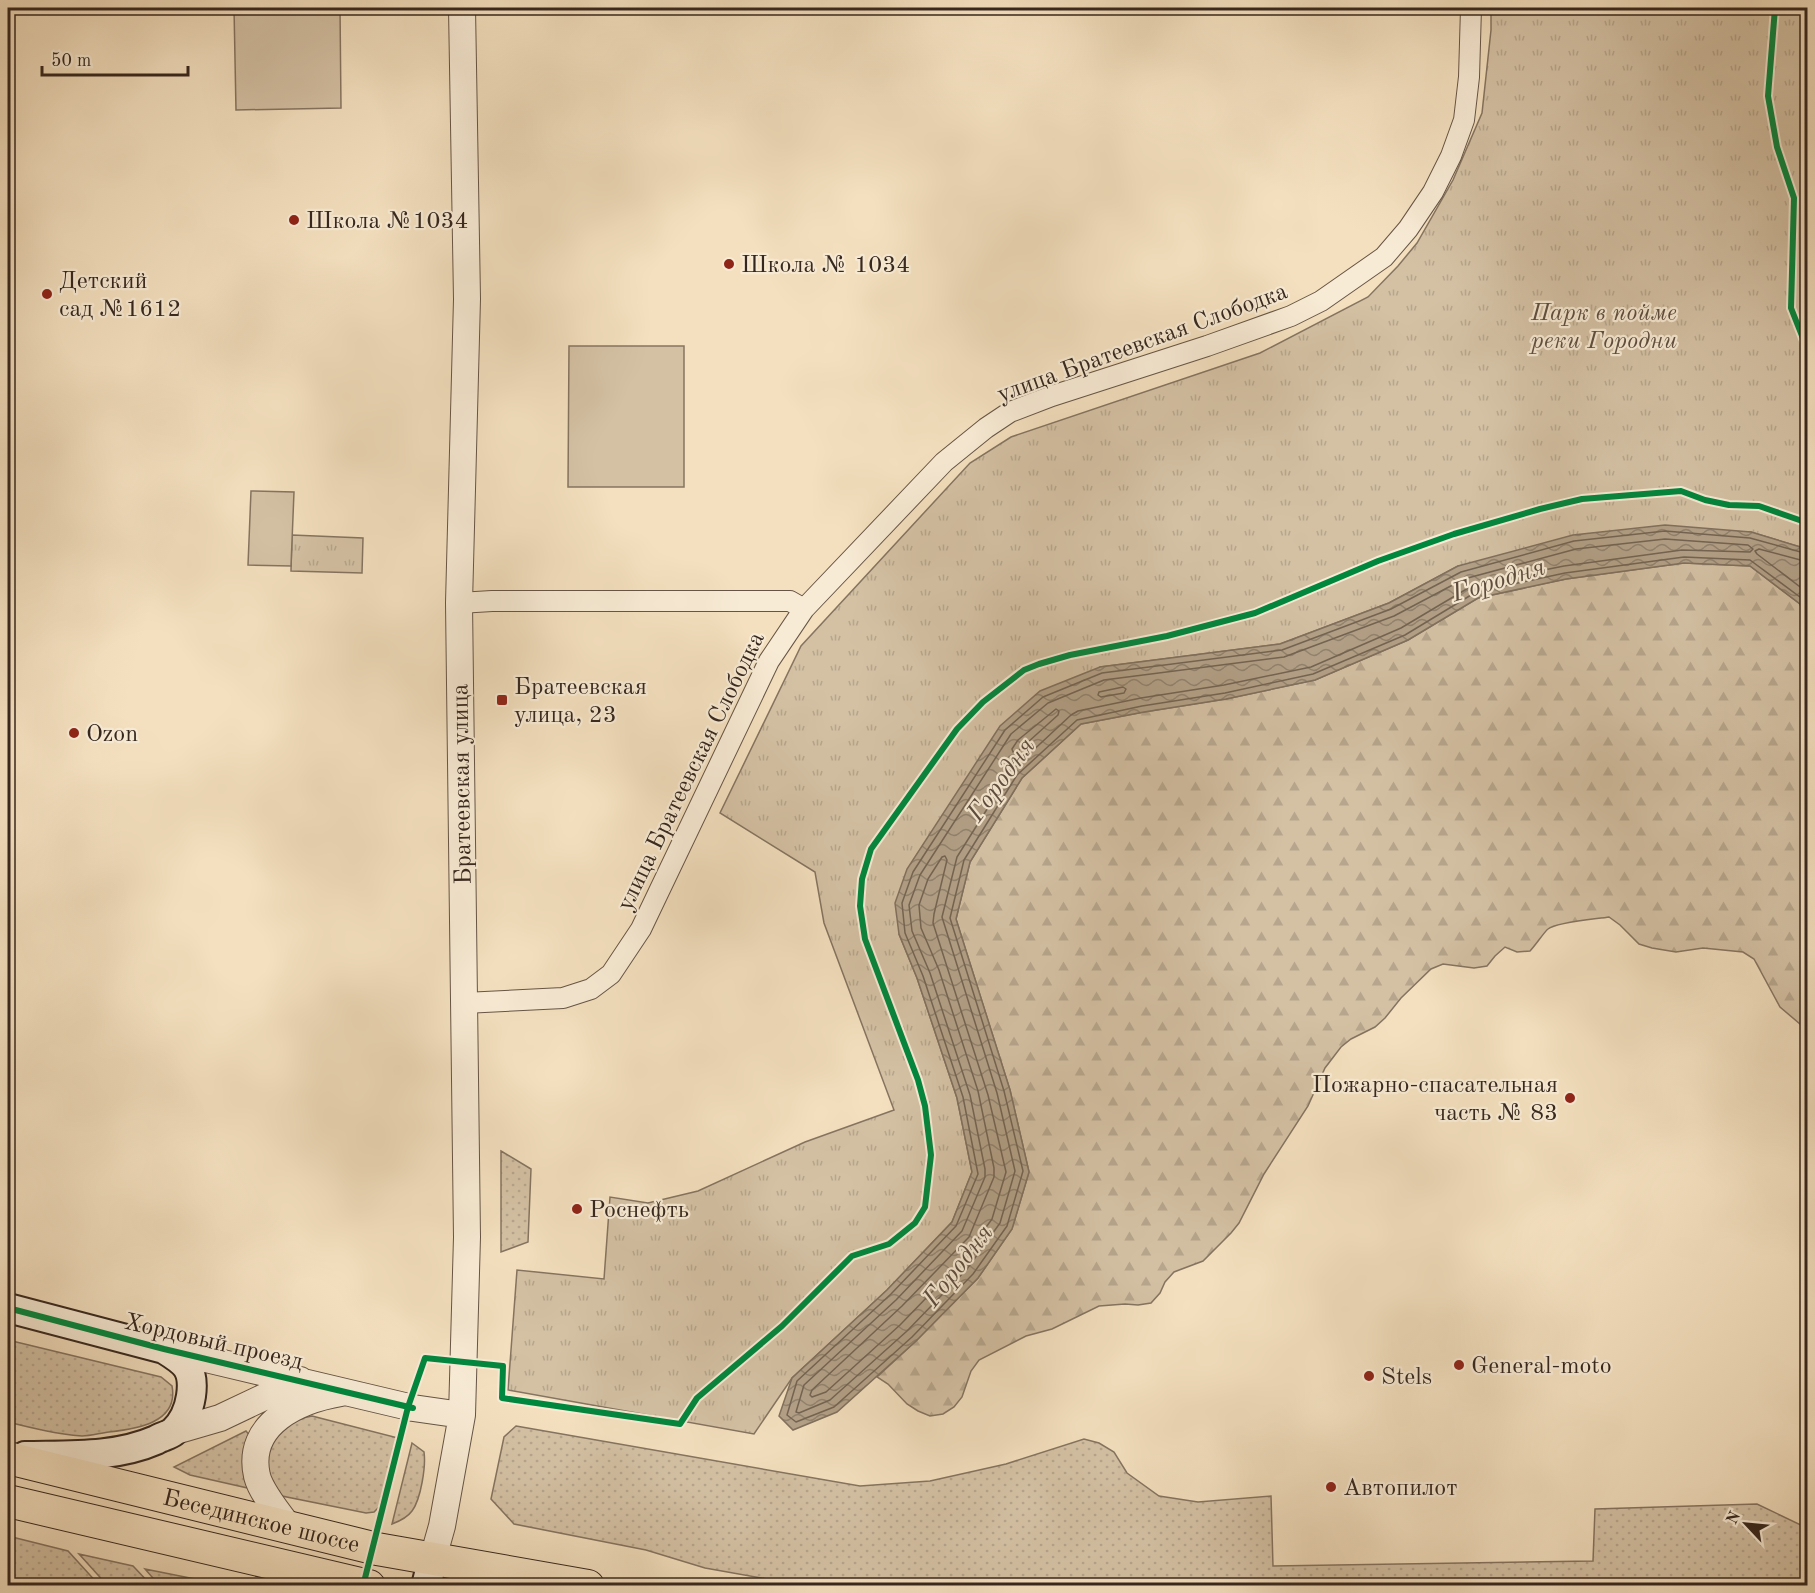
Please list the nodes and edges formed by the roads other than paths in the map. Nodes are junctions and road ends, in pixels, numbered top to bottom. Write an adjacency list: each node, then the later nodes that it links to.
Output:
1 (462, 8): 3 (street, Братеевская улица)
2 (1471, 8): 4 (street, улица Братеевская Слободка)
3 (459, 603): 4 (street); 5 (street, Братеевская улица)
4 (804, 609): 5 (street, улица Братеевская Слободка)
5 (464, 1003): 10 (street, Братеевская улица)
6 (8, 1308): 7 (main road, Хордовый проезд)
7 (164, 1349): 8 (street, Хордовый проезд); 11 (main road)
8 (300, 1380): 9 (street, Хордовый проезд); 11 (street)
9 (348, 1392): 10 (street, Хордовый проезд); 14 (street)
10 (462, 1415): 15 (street, Братеевская улица)
11 (172, 1432): 12 (main road)
12 (8, 1457): 14 (main road, Бесединское шоссе)
13 (8, 1501): 16 (main road, Бесединское шоссе)
14 (289, 1527): 15 (main road, Бесединское шоссе)
15 (430, 1572): 17 (main road, Бесединское шоссе)
16 (369, 1586)
17 (588, 1586)

